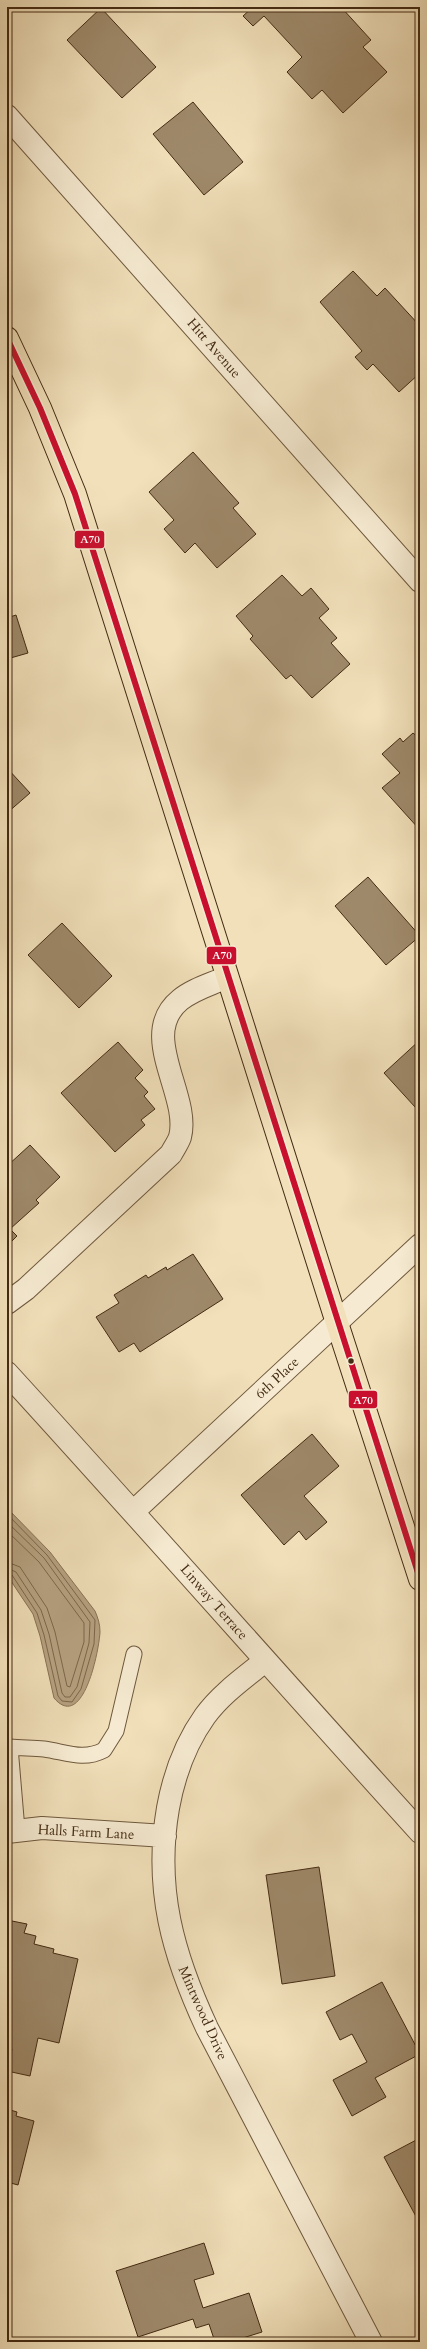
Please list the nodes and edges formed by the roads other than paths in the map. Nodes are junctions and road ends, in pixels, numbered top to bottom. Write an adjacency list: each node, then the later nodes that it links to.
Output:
1 (7, 116): 3 (street, Hitt Avenue)
2 (7, 338): 4 (main road)
3 (420, 581)
4 (227, 977): 6 (street); 7 (main road)
5 (420, 1245): 7 (street, 6th Place)
6 (7, 1303)
7 (336, 1323): 9 (street, 6th Place); 10 (main road)
8 (7, 1373): 9 (street, Linway Terrace)
9 (134, 1511): 12 (street, Linway Terrace)
10 (420, 1579)
11 (134, 1654): 13 (lane)
12 (265, 1661): 14 (street, Linway Terrace); 15 (street, Mintwood Drive)
13 (12, 1831): 15 (street, Halls Farm Lane)
14 (420, 1832)
15 (165, 1836): 16 (street, Mintwood Drive)
16 (371, 2342)

